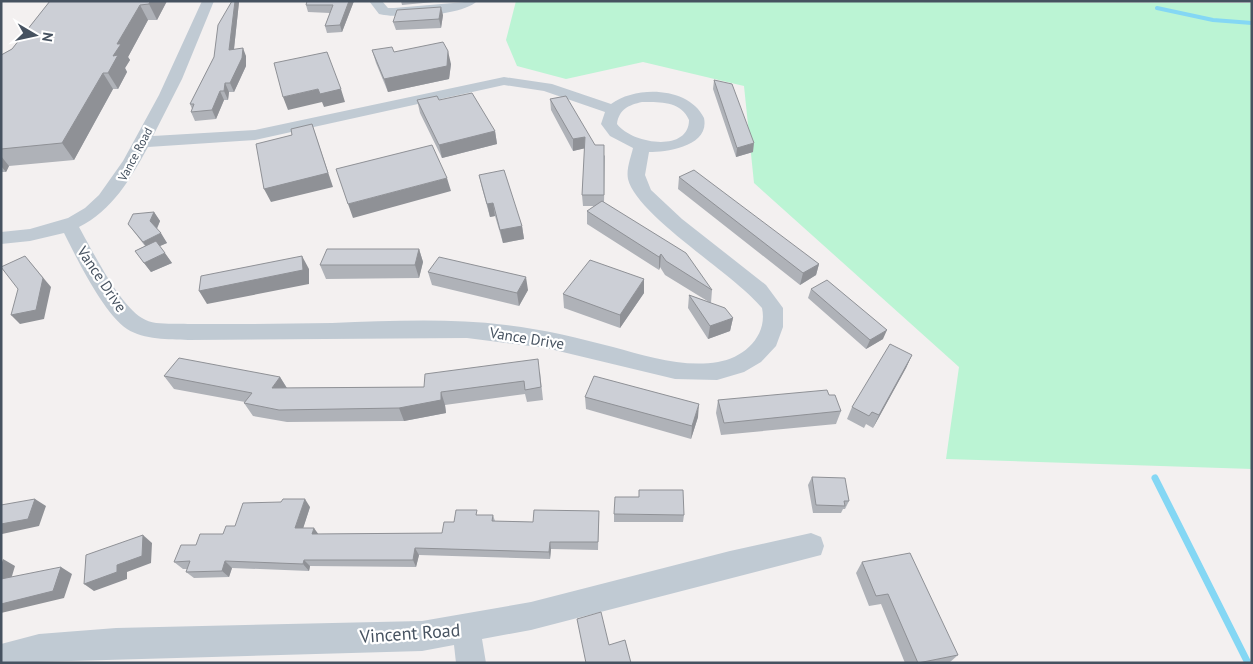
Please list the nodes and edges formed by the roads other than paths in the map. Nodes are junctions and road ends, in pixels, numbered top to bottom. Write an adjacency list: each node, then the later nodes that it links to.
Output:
1 (208, 1): 5 (street, Vance Road)
2 (375, 1): 3 (street)
3 (470, 1)
4 (613, 110): 5 (street); 6 (street); 6 (street)
5 (142, 142): 7 (street, Vance Road)
6 (642, 146): 7 (street, Vance Drive)
7 (69, 226): 8 (street, Vance Road)
8 (1, 238)
9 (811, 546): 10 (street, Vincent Road)
10 (466, 629): 11 (street, Vincent Road); 13 (street)
11 (38, 656): 12 (street, Vincent Road)
12 (1, 659)
13 (471, 663)

